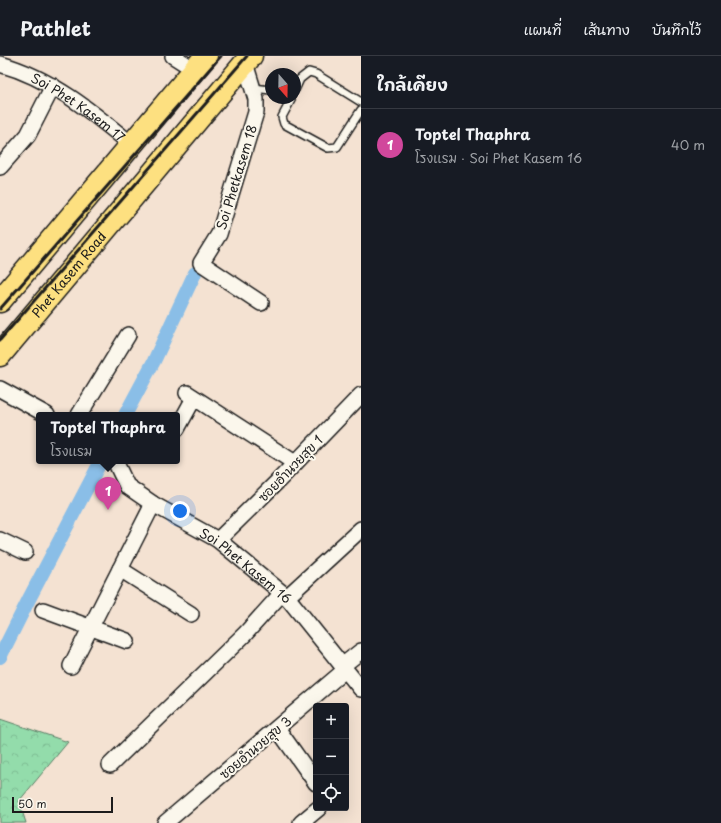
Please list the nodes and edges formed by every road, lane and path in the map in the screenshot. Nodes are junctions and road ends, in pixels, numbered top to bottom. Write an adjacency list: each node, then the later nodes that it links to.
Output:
1 (173, 56): 4 (street)
2 (248, 60): 7 (street, Soi Phetkasem 18); 15 (main road, Phet Kasem Road)
3 (8, 62): 6 (street, Soi Phet Kasem 17)
4 (201, 63): 12 (main road)
5 (301, 78): 9 (lane)
6 (53, 86): 12 (street, Soi Phet Kasem 17); 13 (street)
7 (253, 88): 8 (lane); 18 (street, Soi Phetkasem 18)
8 (265, 89)
9 (361, 102)
10 (288, 104): 11 (lane)
11 (361, 110)
12 (132, 145): 14 (main road)
13 (0, 166)
14 (111, 169): 16 (main road); 17 (main road)
15 (136, 192): 20 (main road, Phet Kasem Road); 21 (main road, Phet Kasem Road)
16 (0, 284)
17 (0, 301)
18 (261, 303)
19 (128, 335): 25 (street)
20 (0, 338)
21 (0, 355)
22 (0, 389): 24 (street)
23 (361, 395): 27 (street, ซอยอำนวยสุข 1)
24 (42, 412)
25 (81, 412)
26 (180, 421): 27 (street)
27 (295, 463): 32 (street, ซอยอำนวยสุข 1)
28 (117, 464): 29 (street, Soi Phet Kasem 16)
29 (153, 504): 32 (street, Soi Phet Kasem 16); 34 (street)
30 (361, 530): 35 (street)
31 (0, 540): 33 (street)
32 (218, 540): 35 (street, Soi Phet Kasem 16)
33 (25, 552)
34 (120, 569): 37 (street); 38 (street)
35 (284, 595): 42 (street, Soi Phet Kasem 16); 45 (street)
36 (43, 610): 38 (street)
37 (191, 614)
38 (90, 627): 39 (street); 41 (street)
39 (127, 641)
40 (361, 652): 42 (street, ซอยอำนวยสุข 3)
41 (70, 666)
42 (344, 668): 43 (street, Soi Phet Kasem 16); 44 (street, ซอยอำนวยสุข 3)
43 (361, 689)
44 (277, 728): 46 (street); 48 (street, ซอยอำนวยสุข 3)
45 (110, 765)
46 (313, 779)
47 (315, 811): 49 (street)
48 (165, 823)
49 (301, 823)

